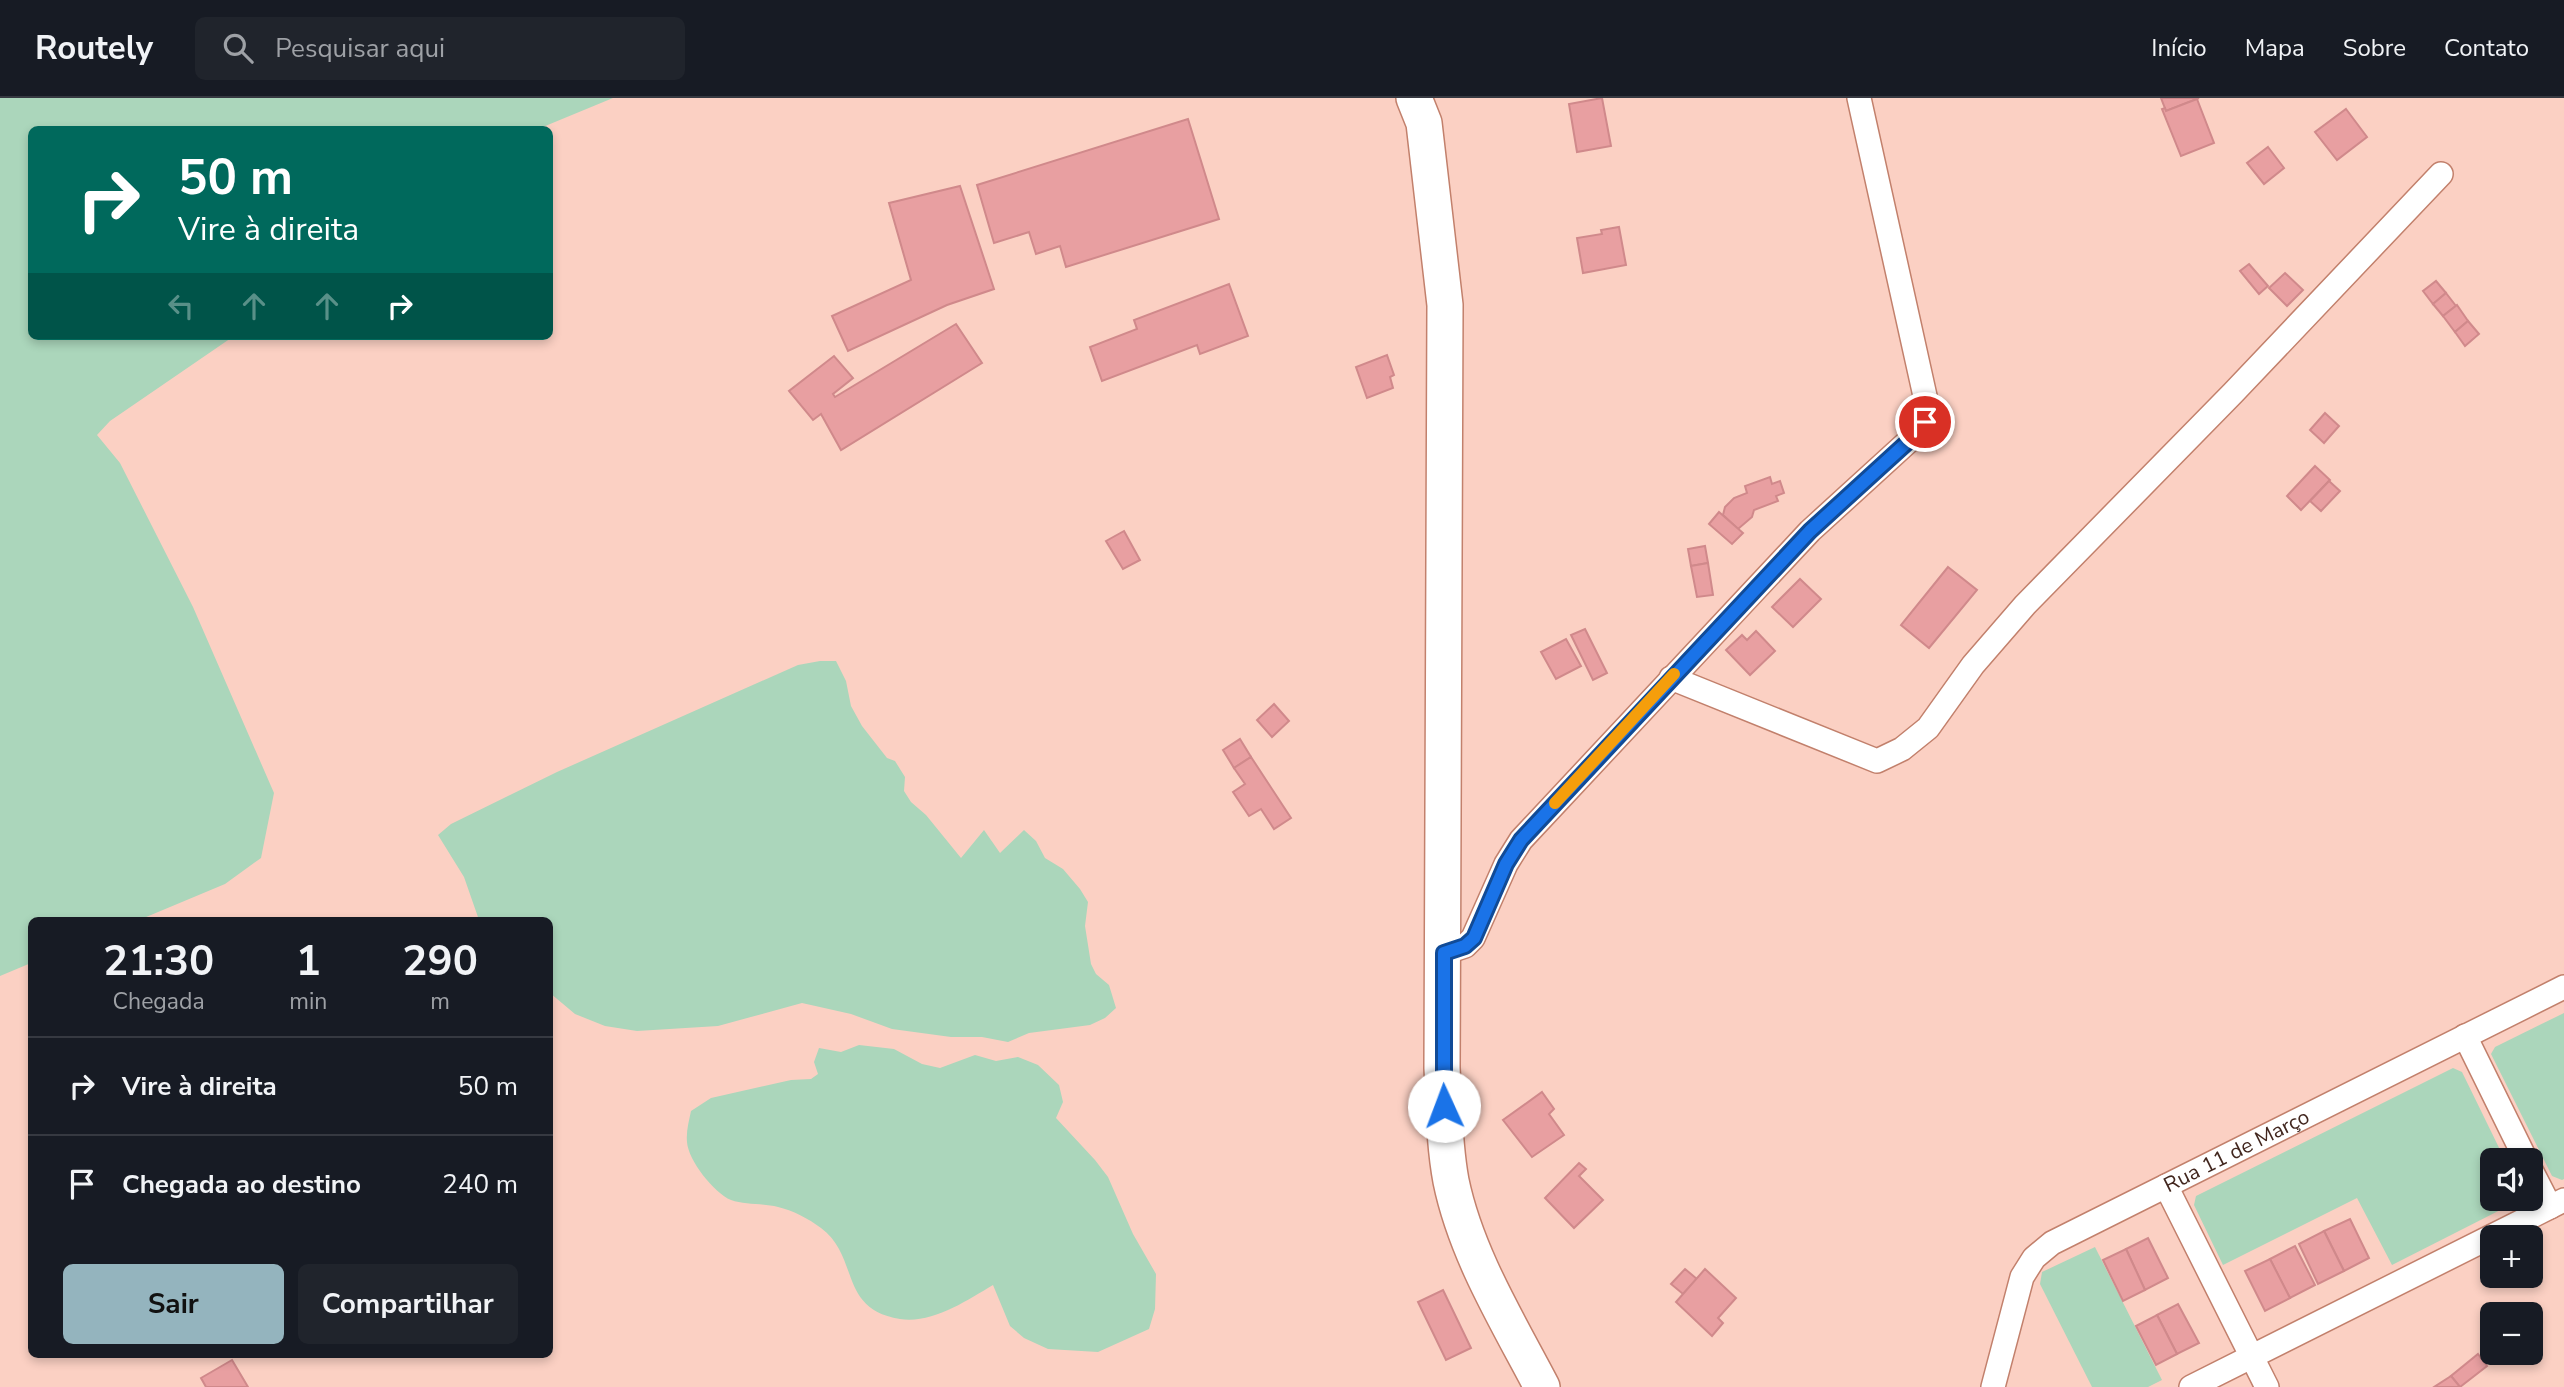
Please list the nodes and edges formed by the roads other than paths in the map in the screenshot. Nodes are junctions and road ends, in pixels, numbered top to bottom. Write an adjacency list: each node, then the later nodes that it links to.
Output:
1 (1414, 98): 5 (main road)
2 (1859, 98): 4 (street)
3 (2441, 174): 4 (street)
4 (1671, 678): 5 (street)
5 (1444, 953): 13 (main road)
6 (2564, 987): 7 (street, Rua 11 de Março)
7 (2465, 1036): 8 (street); 10 (street, Rua 11 de Março)
8 (2520, 1148)
9 (2543, 1185): 11 (street)
10 (2166, 1186): 12 (street); 14 (street, Rua 11 de Março)
11 (2557, 1204): 12 (street)
12 (2252, 1356): 15 (street); 16 (street)
13 (1542, 1387)
14 (1993, 1387)
15 (2191, 1387)
16 (2267, 1387)

